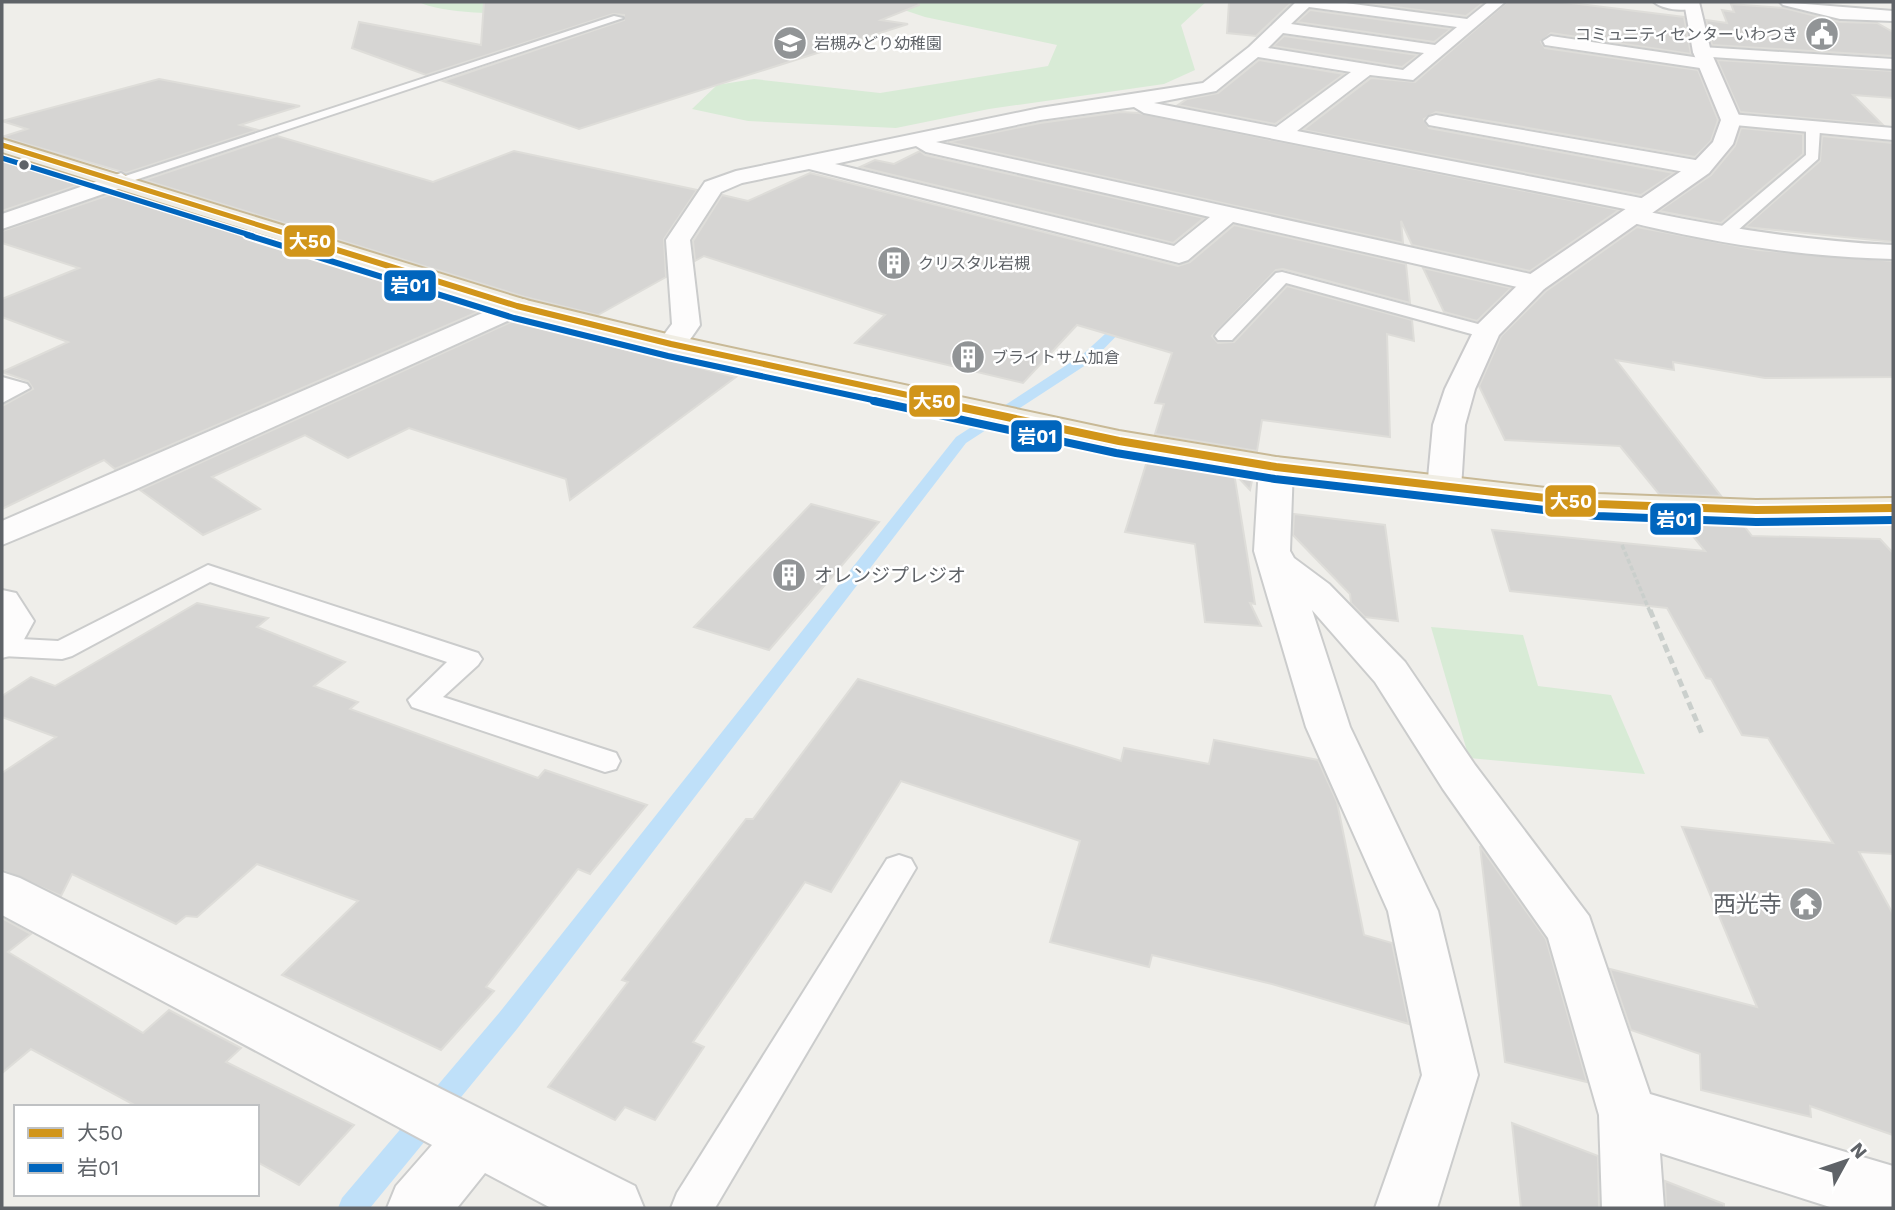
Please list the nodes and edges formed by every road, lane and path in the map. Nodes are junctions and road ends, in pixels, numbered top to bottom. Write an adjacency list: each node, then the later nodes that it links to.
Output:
1 (1305, 2): 7 (street); 11 (street)
2 (1394, 2): 7 (street)
3 (1497, 2): 10 (street)
4 (1662, 2): 6 (street)
5 (1788, 2): 8 (street)
6 (1690, 4): 15 (street)
7 (1379, 12): 10 (street)
8 (1893, 16)
9 (618, 18): 30 (lane)
10 (1471, 24): 13 (street)
11 (1277, 27): 13 (street); 14 (street)
12 (1551, 41): 15 (street)
13 (1436, 50): 17 (street)
14 (1255, 51): 17 (street); 18 (street)
15 (1704, 58): 16 (street); 19 (street)
16 (1893, 64)
17 (1366, 70): 23 (street)
18 (1124, 103): 22 (street); 23 (street)
19 (1731, 120): 21 (street); 29 (street)
20 (1436, 121): 29 (street)
21 (1813, 130): 24 (street); 34 (lane)
22 (962, 133): 25 (street); 27 (street)
23 (1280, 134): 31 (street)
24 (1893, 134)
25 (911, 143): 28 (street); 32 (street)
26 (2, 145): 30 (highway)
27 (1028, 147)
28 (808, 164): 32 (street); 40 (street)
29 (1701, 168): 31 (street)
30 (121, 180): 33 (street); 37 (highway)
31 (1639, 211): 34 (street); 36 (street)
32 (1228, 214): 36 (street)
33 (2, 222)
34 (1722, 235): 35 (street)
35 (1893, 252)
36 (1535, 283): 38 (street)
37 (517, 306): 40 (highway); 47 (street)
38 (1486, 332): 39 (lane); 44 (street)
39 (1225, 336)
40 (671, 344): 43 (highway)
41 (2, 383): 42 (lane)
42 (2, 397)
43 (1276, 467): 44 (highway); 48 (street)
44 (1444, 489): 45 (highway)
45 (1605, 504): 46 (highway); 51 (path)
46 (1893, 508)
47 (2, 534)
48 (1278, 564): 55 (street); 61 (street)
49 (2, 602): 50 (street)
50 (2, 646): 52 (lane)
51 (1702, 734)
52 (605, 761)
53 (899, 868): 60 (lane)
54 (2, 892): 56 (street)
55 (1628, 1115): 57 (street); 62 (street)
56 (470, 1134): 58 (street); 59 (street)
57 (1893, 1197)
58 (418, 1208)
59 (613, 1208)
60 (692, 1208)
61 (1406, 1208)
62 (1633, 1208)

